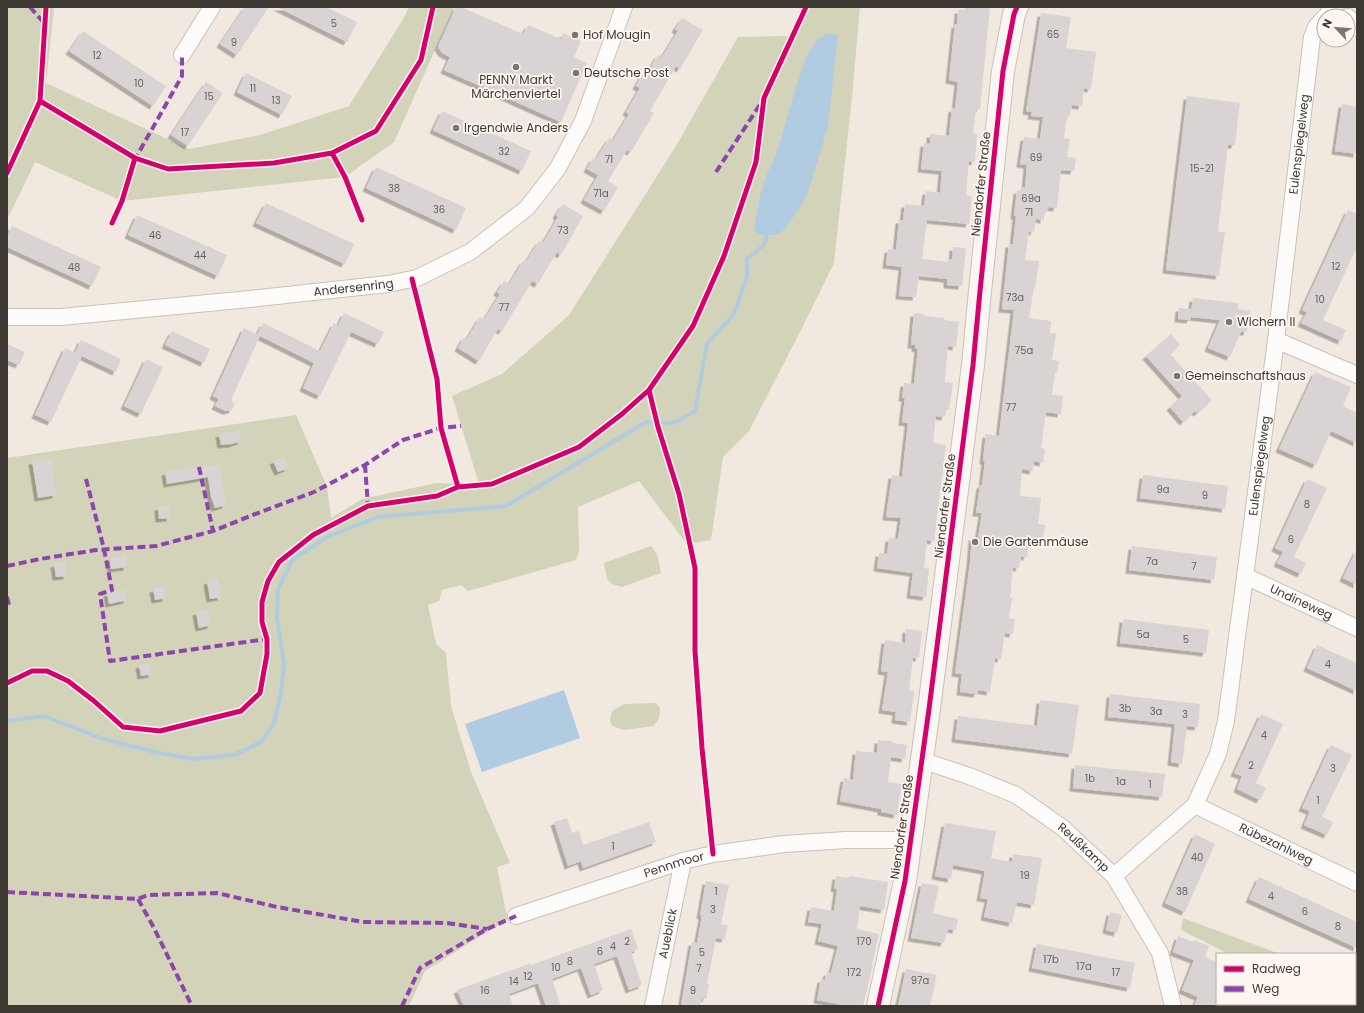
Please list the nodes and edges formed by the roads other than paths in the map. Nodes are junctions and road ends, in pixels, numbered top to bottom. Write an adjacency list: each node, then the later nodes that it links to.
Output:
1 (212, 7): 5 (street)
2 (624, 7): 6 (street, Andersenring)
3 (1017, 7): 11 (main road, Niendorfer Straße)
4 (1316, 27): 7 (street, Eulenspiegelweg)
5 (182, 55)
6 (7, 317)
7 (1276, 340): 8 (street); 9 (street, Eulenspiegelweg)
8 (1357, 375)
9 (1245, 576): 10 (street, Undineweg); 12 (street, Eulenspiegelweg)
10 (1357, 628)
11 (922, 760): 13 (main road, Niendorfer Straße); 15 (street, Reußkamp)
12 (1195, 805): 15 (street, Eulenspiegelweg); 16 (street, Rübezahlweg)
13 (910, 840): 14 (street, Pennmoor); 19 (main road, Niendorfer Straße)
14 (683, 861): 17 (street, Pennmoor); 18 (street, Aueblick)
15 (1114, 876): 20 (street, Reußkamp)
16 (1357, 883)
17 (516, 916)
18 (653, 1006)
19 (878, 1006)
20 (1173, 1006)

